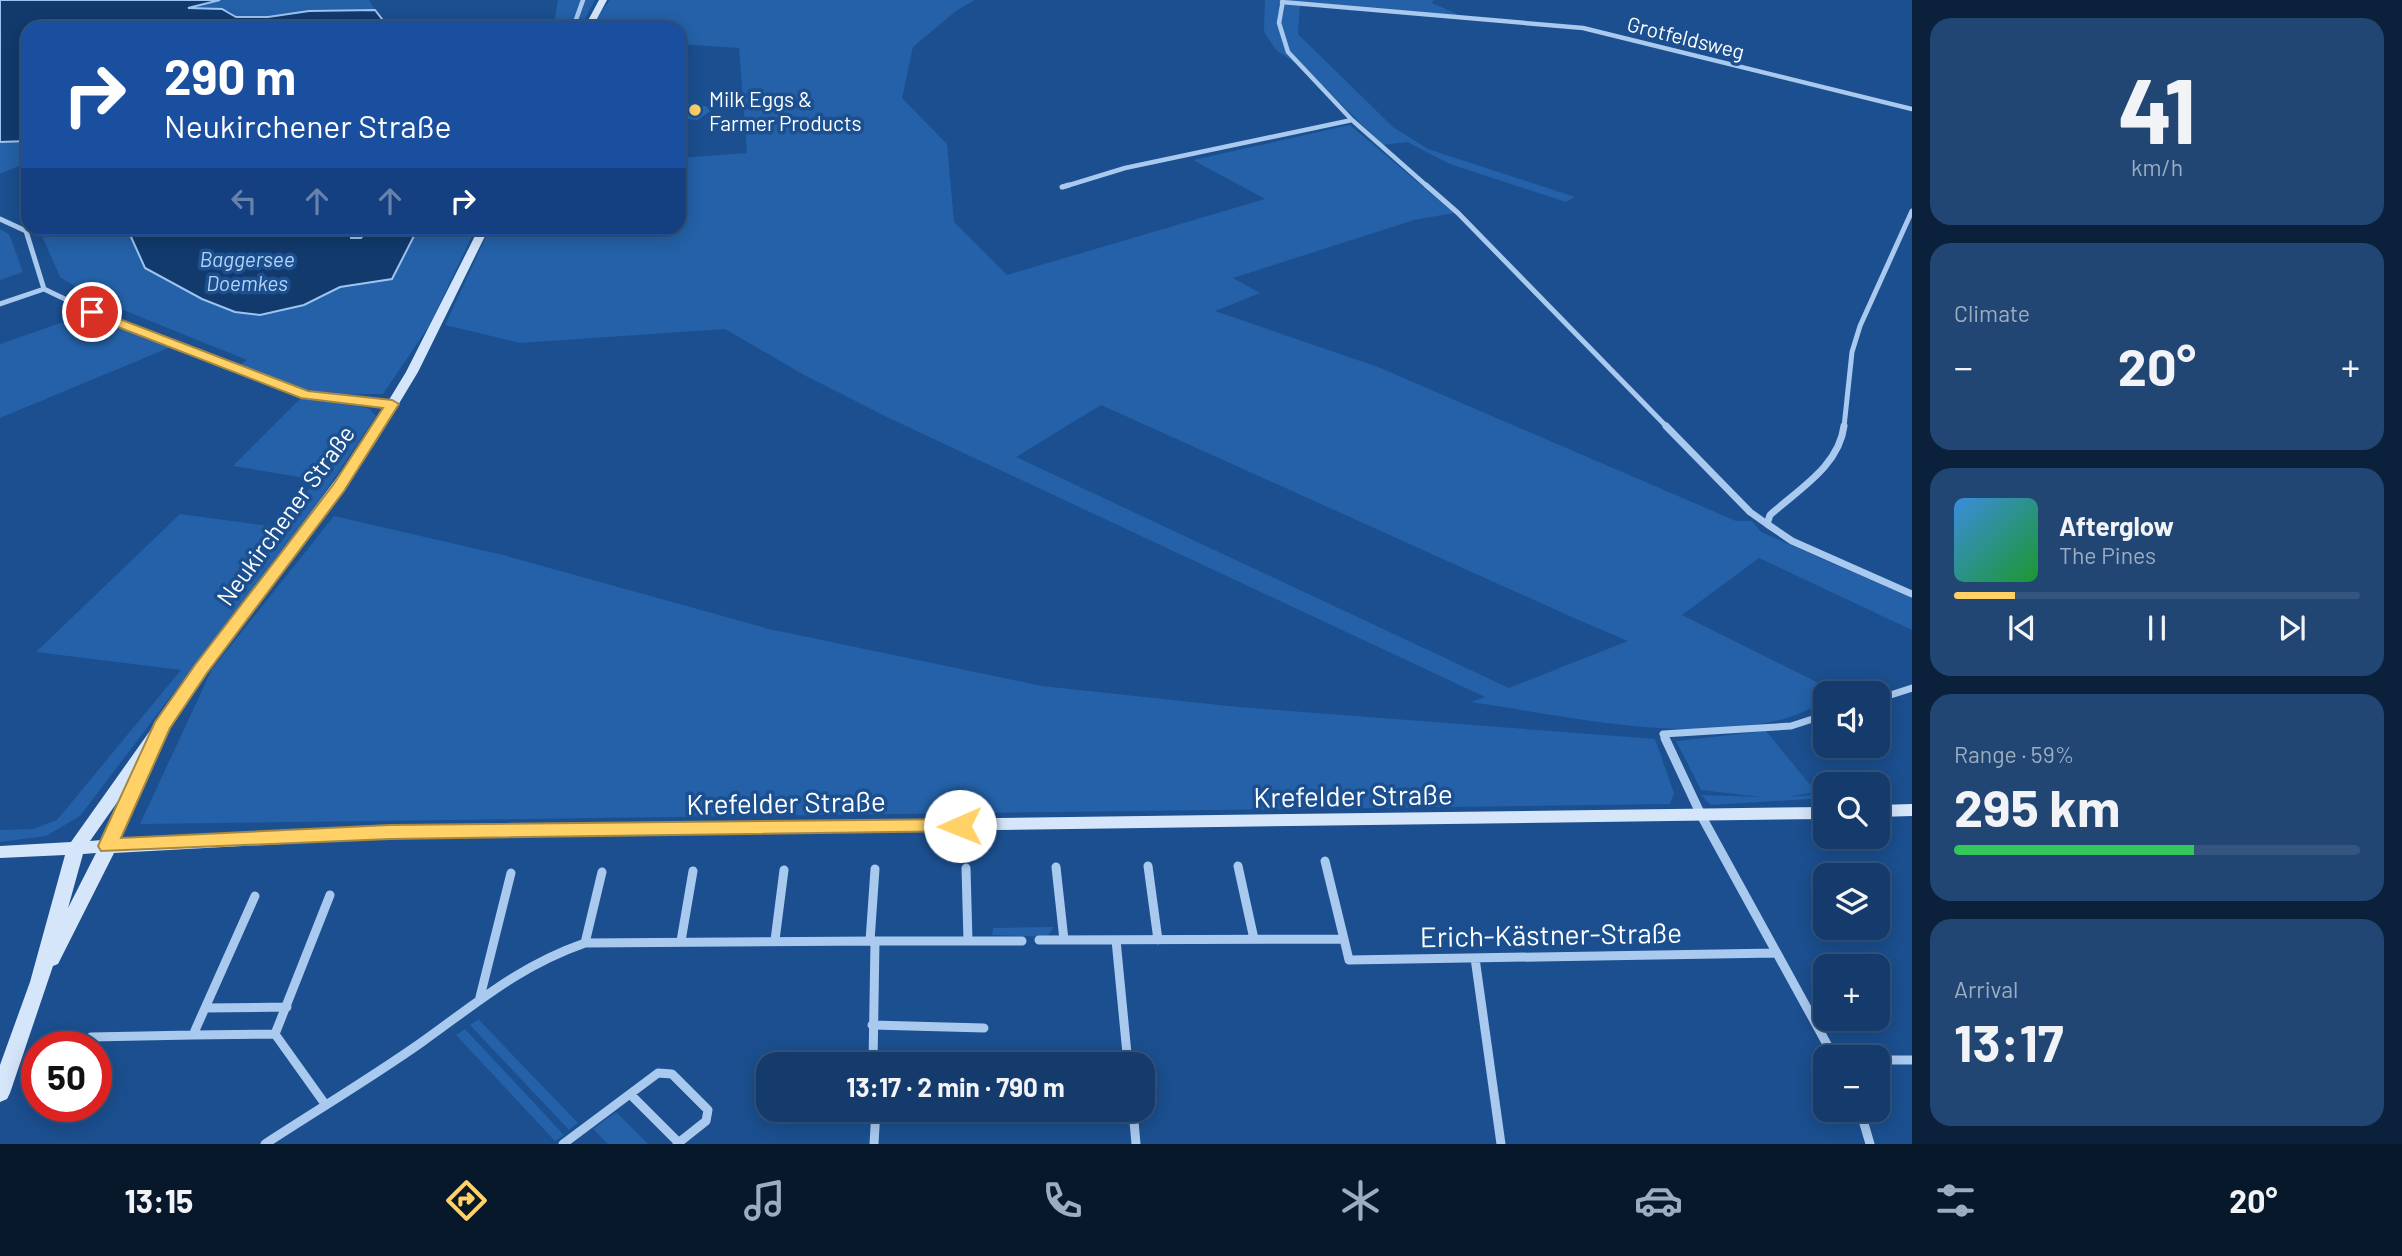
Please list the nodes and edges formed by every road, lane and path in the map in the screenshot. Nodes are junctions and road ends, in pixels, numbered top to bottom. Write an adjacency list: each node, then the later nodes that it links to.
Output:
1 (583, 0): 4 (street)
2 (603, 0): 5 (main road)
3 (1283, 1): 6 (street, Grotfeldsweg); 7 (street, Grotfeldsweg)
4 (576, 21)
5 (592, 21)
6 (1912, 109)
7 (1352, 120): 8 (street); 17 (street, Grotfeldsweg)
8 (1062, 187)
9 (1912, 211): 17 (street)
10 (0, 219): 11 (street)
11 (21, 229)
12 (27, 235): 14 (street)
13 (480, 235): 16 (main road, Neukirchener Straße)
14 (44, 289): 15 (street); 16 (street)
15 (0, 304)
16 (392, 404): 22 (main road, Neukirchener Straße)
17 (1767, 524): 18 (street, Grotfeldsweg)
18 (1912, 594)
19 (1912, 688): 20 (street)
20 (1890, 695)
21 (1813, 720): 26 (street)
22 (161, 727): 27 (main road, Neukirchener Straße); 28 (main road, Neukirchener Straße)
23 (1912, 810): 24 (main road)
24 (1890, 811)
25 (1813, 813): 26 (main road, Krefelder Straße)
26 (1702, 817): 27 (main road, Krefelder Straße); 54 (street)
27 (107, 846): 28 (main road, Krefelder Straße); 56 (main road, Neukirchener Straße)
28 (76, 848): 29 (main road, Krefelder Straße); 56 (main road, Neukirchener Straße)
29 (0, 852)
30 (1325, 861): 43 (street, Erich-Kästner-Straße)
31 (1148, 866): 48 (street)
32 (1238, 866): 42 (street)
33 (1056, 867): 46 (street)
34 (966, 868): 51 (street)
35 (875, 869): 50 (street)
36 (784, 870): 44 (street)
37 (693, 871): 49 (street)
38 (602, 872): 53 (street)
39 (511, 873): 57 (street)
40 (330, 895): 58 (street)
41 (255, 896): 59 (street)
42 (1254, 939): 43 (street); 48 (street)
43 (1344, 939): 55 (street, Erich-Kästner-Straße)
44 (775, 940): 49 (street); 50 (street)
45 (1039, 940): 46 (street)
46 (1064, 940): 47 (street)
47 (1116, 940): 48 (street); 67 (street)
48 (1158, 940)
49 (681, 941): 53 (street)
50 (873, 941): 51 (street); 60 (street)
51 (968, 941): 52 (street)
52 (1022, 941)
53 (585, 943): 57 (street)
54 (1776, 953): 55 (street, Erich-Kästner-Straße); 65 (street)
55 (1475, 958): 81 (street)
56 (39, 982): 70 (main road, Neukirchener Straße)
57 (480, 997): 72 (street)
58 (287, 1007): 59 (street); 62 (street)
59 (205, 1008): 63 (street)
60 (872, 1025): 61 (street); 66 (street)
61 (984, 1028)
62 (275, 1034): 63 (street); 72 (street)
63 (193, 1035): 64 (street)
64 (112, 1037)
65 (1827, 1045)
66 (873, 1052)
67 (1127, 1052)
68 (1890, 1060): 69 (street)
69 (1912, 1060)
70 (0, 1093)
71 (630, 1094): 76 (street); 76 (street); 78 (street)
72 (325, 1104): 77 (street)
73 (875, 1122): 79 (street)
74 (1134, 1122): 80 (street)
75 (1864, 1122): 82 (street)
76 (678, 1143)
77 (265, 1144)
78 (563, 1144)
79 (874, 1144)
80 (1136, 1144)
81 (1501, 1144)
82 (1870, 1144)

